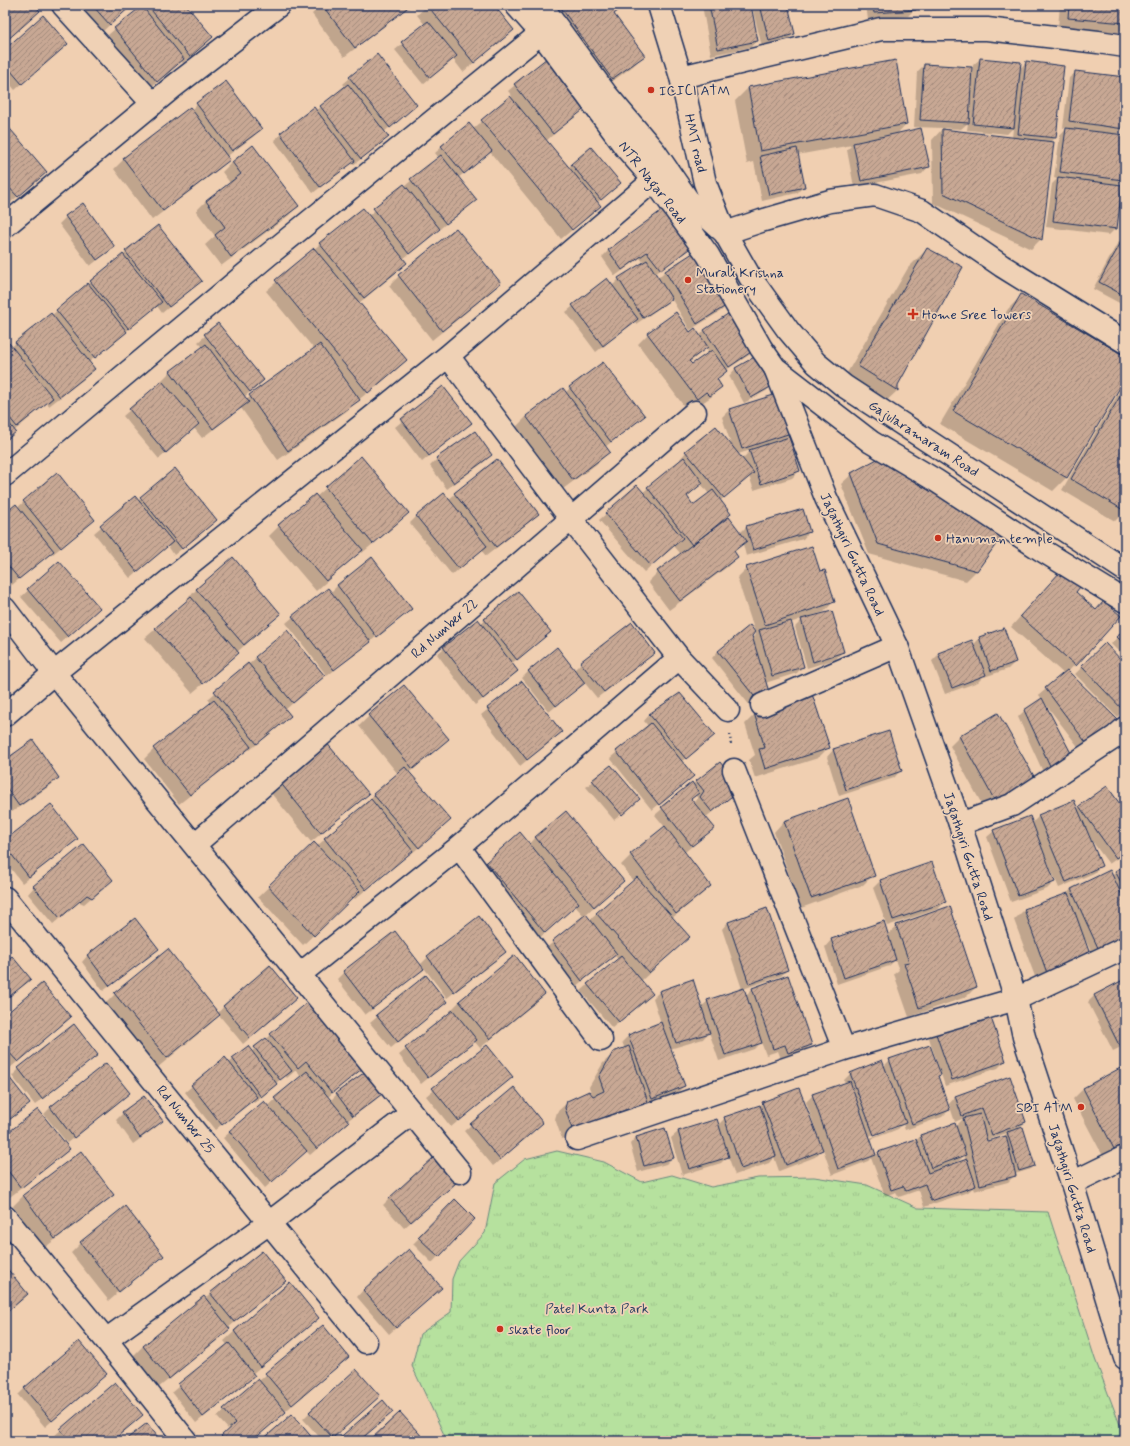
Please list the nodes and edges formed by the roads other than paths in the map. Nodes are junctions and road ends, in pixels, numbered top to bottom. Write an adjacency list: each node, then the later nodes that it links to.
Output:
1 (63, 5): 9 (street)
2 (279, 5): 9 (street)
3 (516, 5): 6 (street, NTR Nagar Road)
4 (541, 5): 12 (street, NTR Nagar Road)
5 (659, 5): 8 (street, HMT road)
6 (541, 33): 10 (street, NTR Nagar Road); 17 (street)
7 (1125, 46): 8 (street)
8 (681, 77): 12 (street, HMT road)
9 (153, 104): 11 (street)
10 (654, 180): 14 (street); 15 (street, NTR Nagar Road)
11 (5, 226)
12 (725, 233): 13 (street); 19 (street, Gajularamaram Road)
13 (1125, 342)
14 (448, 356): 18 (street); 24 (street)
15 (774, 368): 20 (street, Gajularamaram Road); 22 (street, Jagathgiri Gutta Road)
16 (695, 412): 18 (street, Rd Number 22)
17 (5, 475)
18 (571, 519): 23 (street); 31 (street, Rd Number 22)
19 (1125, 570)
20 (1125, 601)
21 (5, 609): 24 (street)
22 (897, 646): 25 (street); 30 (street, Jagathgiri Gutta Road)
23 (679, 658): 26 (street); 32 (street)
24 (54, 673): 27 (street); 31 (street)
25 (762, 705)
26 (728, 710)
27 (5, 715)
28 (1125, 728): 30 (street)
29 (734, 770): 38 (street)
30 (960, 824): 36 (street, Jagathgiri Gutta Road)
31 (194, 845): 35 (street)
32 (458, 847): 35 (street); 37 (street)
33 (5, 898): 45 (street, Rd Number 25)
34 (1125, 948): 36 (street)
35 (299, 975): 39 (street)
36 (1016, 999): 38 (street); 43 (street, Jagathgiri Gutta Road)
37 (601, 1040)
38 (844, 1049): 40 (street)
39 (412, 1113): 42 (street); 45 (street)
40 (577, 1138)
41 (1125, 1157): 43 (street)
42 (460, 1172)
43 (1072, 1183): 48 (street, Jagathgiri Gutta Road)
44 (5, 1217): 46 (street)
45 (270, 1222): 46 (street); 47 (street, Rd Number 25)
46 (106, 1340): 49 (street)
47 (366, 1342)
48 (1125, 1358)
49 (186, 1441)

